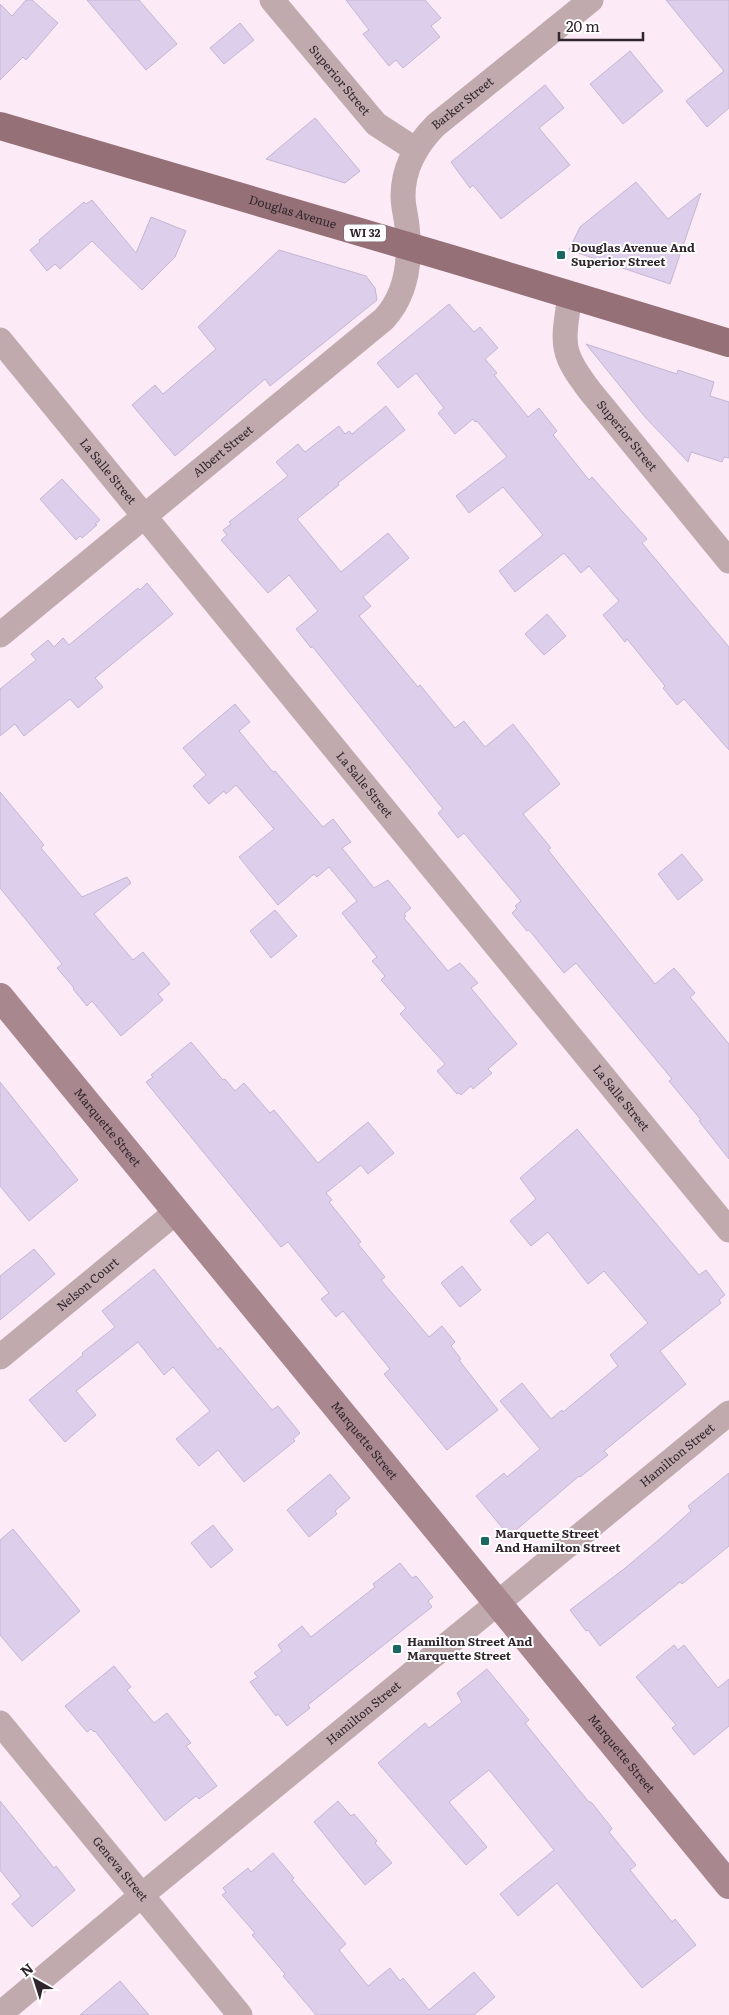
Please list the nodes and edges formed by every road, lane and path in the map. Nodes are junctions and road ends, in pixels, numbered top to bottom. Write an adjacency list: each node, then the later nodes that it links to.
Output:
1 (272, 0): 4 (street, Superior Street)
2 (591, 0): 4 (street, Barker Street)
3 (0, 126): 5 (main road, Douglas Avenue / WI 32)
4 (416, 150): 5 (street, Barker Street)
5 (409, 246): 6 (main road, Douglas Avenue / WI 32); 9 (street, Albert Street)
6 (570, 296): 8 (main road, Douglas Avenue / WI 32); 10 (street, Superior Street)
7 (0, 340): 9 (street, La Salle Street)
8 (729, 343)
9 (143, 517): 11 (street, Albert Street); 14 (street, La Salle Street)
10 (729, 561)
11 (0, 635)
12 (0, 997): 13 (street, Marquette Street)
13 (176, 1212): 15 (street, Nelson Court); 17 (street, Marquette Street)
14 (729, 1230)
15 (0, 1357)
16 (729, 1413): 17 (street, Hamilton Street)
17 (498, 1603): 19 (street, Marquette Street); 20 (street, Hamilton Street)
18 (0, 1723): 20 (street, Geneva Street)
19 (729, 1884)
20 (142, 1895): 21 (street, Hamilton Street); 22 (street, Geneva Street)
21 (0, 2014)
22 (240, 2015)

